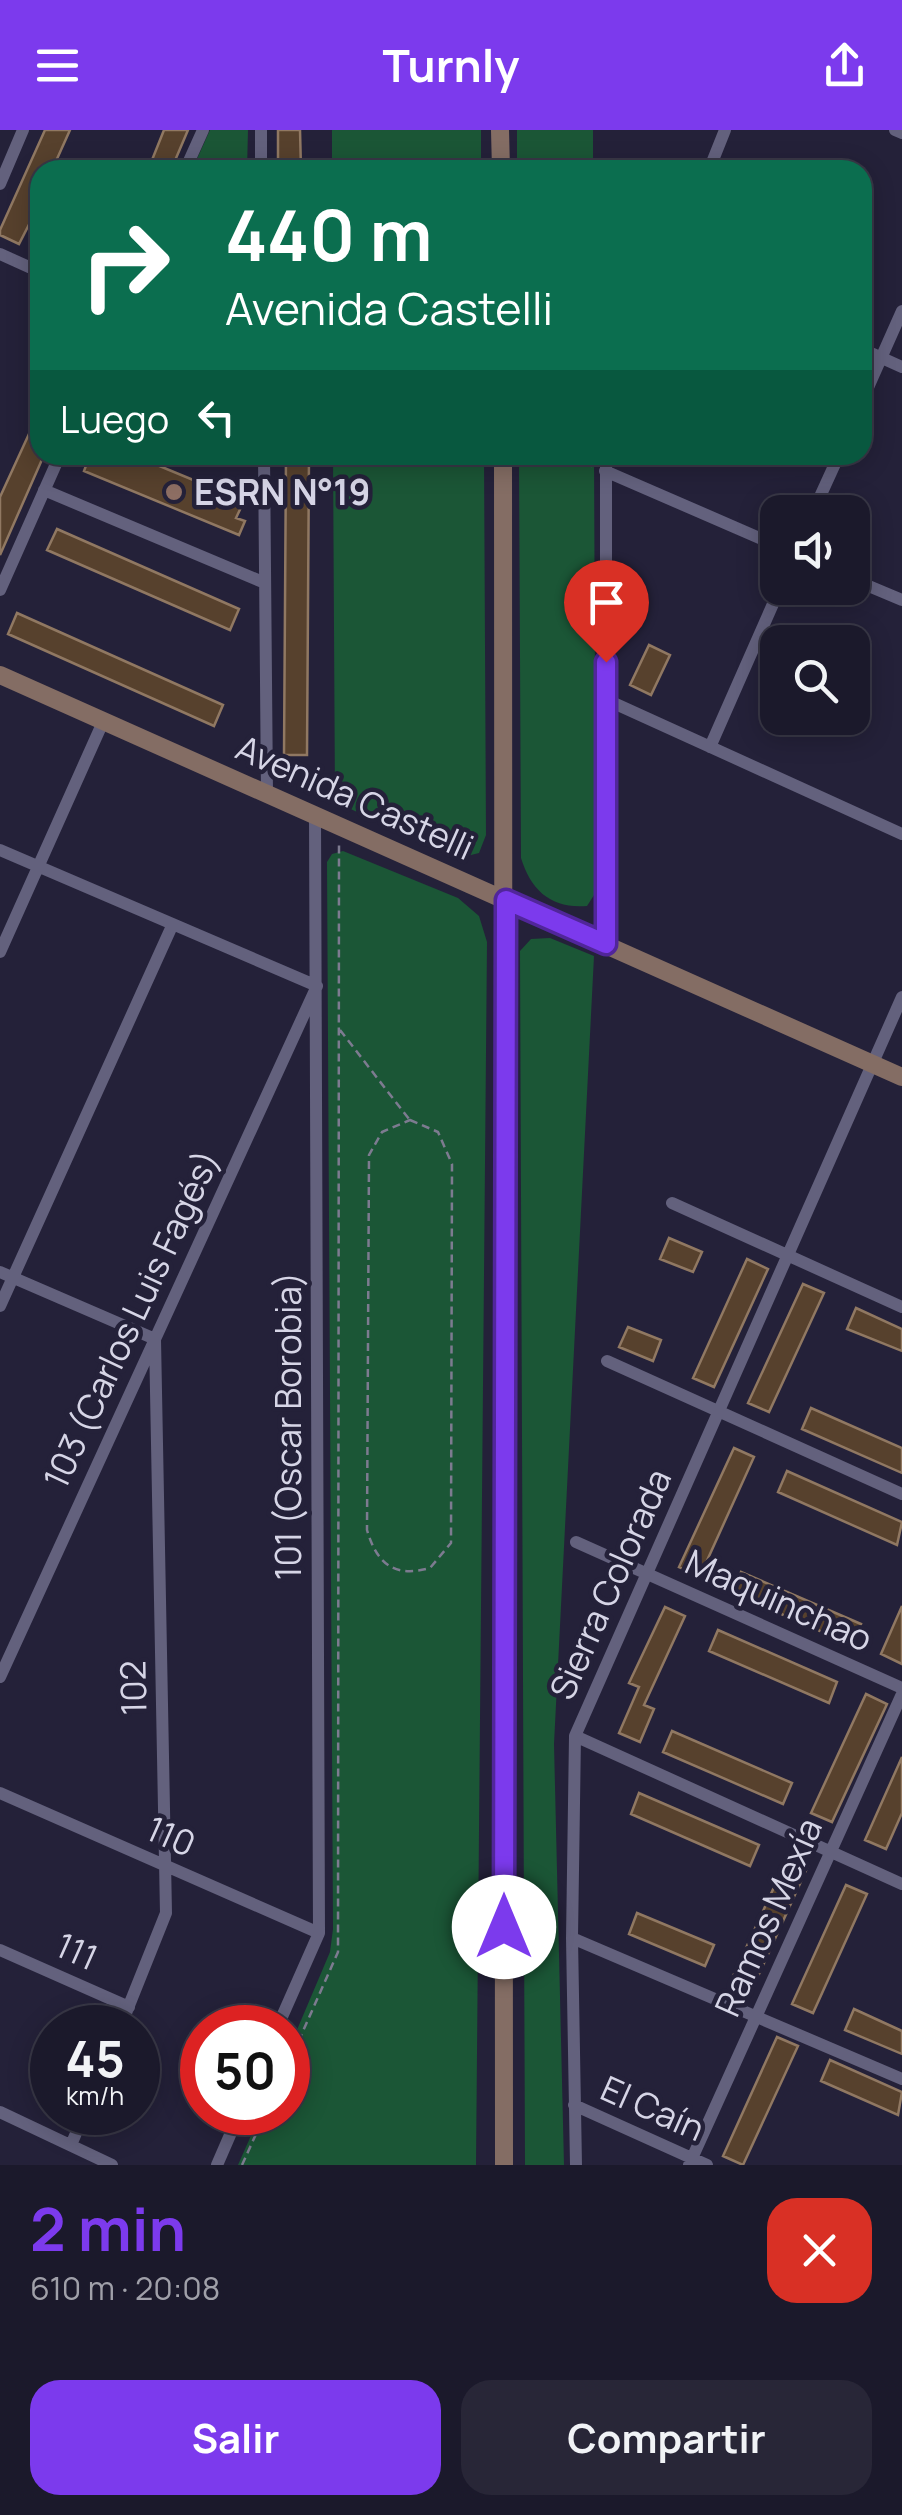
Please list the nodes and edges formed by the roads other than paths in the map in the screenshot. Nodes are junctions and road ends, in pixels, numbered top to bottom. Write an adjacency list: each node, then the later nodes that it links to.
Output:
1 (23, 130): 12 (street)
2 (203, 130): 8 (street)
3 (261, 130): 9 (street)
4 (500, 130): 10 (main road)
5 (725, 130): 11 (street)
6 (894, 130): 7 (street)
7 (902, 133)
8 (190, 160)
9 (261, 160)
10 (500, 160)
11 (713, 160)
12 (0, 184)
13 (0, 254): 14 (street)
14 (30, 268)
15 (902, 311): 17 (street)
16 (872, 353): 17 (street)
17 (882, 357): 18 (street); 19 (street)
18 (902, 367)
19 (872, 379)
20 (55, 465): 26 (street)
21 (264, 465): 29 (street)
22 (503, 465): 43 (main road)
23 (606, 465): 25 (street)
24 (835, 465): 27 (street)
25 (606, 470): 28 (street); 35 (street)
26 (44, 490): 29 (street); 31 (street)
27 (821, 495)
28 (760, 538)
29 (265, 583): 38 (street)
30 (870, 587): 32 (street)
31 (0, 590)
32 (902, 600)
33 (773, 605): 37 (street)
34 (0, 675): 36 (main road, Avenida Castelli)
35 (607, 700): 37 (street); 45 (street)
36 (103, 722): 38 (main road, Avenida Castelli); 42 (street)
37 (710, 747): 40 (street)
38 (268, 794): 39 (main road, Avenida Castelli)
39 (314, 815): 43 (main road, Avenida Castelli); 47 (street, 101 (Oscar Borobia))
40 (902, 834)
41 (0, 850): 42 (street)
42 (38, 867): 44 (street); 46 (street)
43 (506, 900): 45 (main road, Avenida Castelli); 85 (main road)
44 (172, 926): 47 (street); 53 (street)
45 (606, 944): 49 (main road, Avenida Castelli)
46 (0, 952)
47 (317, 986): 56 (street, 103 (Carlos Luis Fagés)); 69 (street, 101 (Oscar Borobia))
48 (902, 997): 49 (street, Sierra Colorada)
49 (872, 1064): 50 (main road, Avenida Castelli); 52 (street, Sierra Colorada)
50 (902, 1077)
51 (672, 1203): 52 (street)
52 (788, 1256): 55 (street); 58 (street, Sierra Colorada)
53 (6, 1275): 54 (street); 56 (street)
54 (0, 1306)
55 (902, 1308)
56 (155, 1339): 62 (street, 103 (Carlos Luis Fagés)); 67 (street, 102)
57 (606, 1361): 58 (street)
58 (719, 1412): 59 (street); 61 (street, Sierra Colorada)
59 (902, 1494)
60 (576, 1542): 61 (street, Maquinchao)
61 (647, 1574): 63 (street, Maquinchao); 64 (street, Sierra Colorada)
62 (0, 1677)
63 (902, 1691): 66 (street, Ramos Mexía)
64 (576, 1736): 66 (street); 70 (street, Sierra Colorada)
65 (0, 1793): 67 (street, 110)
66 (831, 1852): 68 (street); 75 (street, Ramos Mexía)
67 (168, 1867): 69 (street, 110); 73 (street, 102)
68 (902, 1884)
69 (318, 1932): 74 (street, 101 (Oscar Borobia))
70 (572, 1938): 75 (street); 77 (street, Sierra Colorada)
71 (0, 1950): 72 (street, 111)
72 (124, 2005)
73 (130, 2005)
74 (287, 2005)
75 (756, 2017): 76 (street); 82 (street, Ramos Mexía)
76 (902, 2079)
77 (574, 2106): 82 (street, El Caín); 86 (street, Sierra Colorada)
78 (0, 2112): 81 (street)
79 (75, 2135): 81 (street)
80 (230, 2135): 84 (street)
81 (71, 2145): 83 (street)
82 (690, 2162): 87 (street, El Caín)
83 (112, 2165)
84 (217, 2165)
85 (504, 2165)
86 (576, 2165)
87 (707, 2165)

